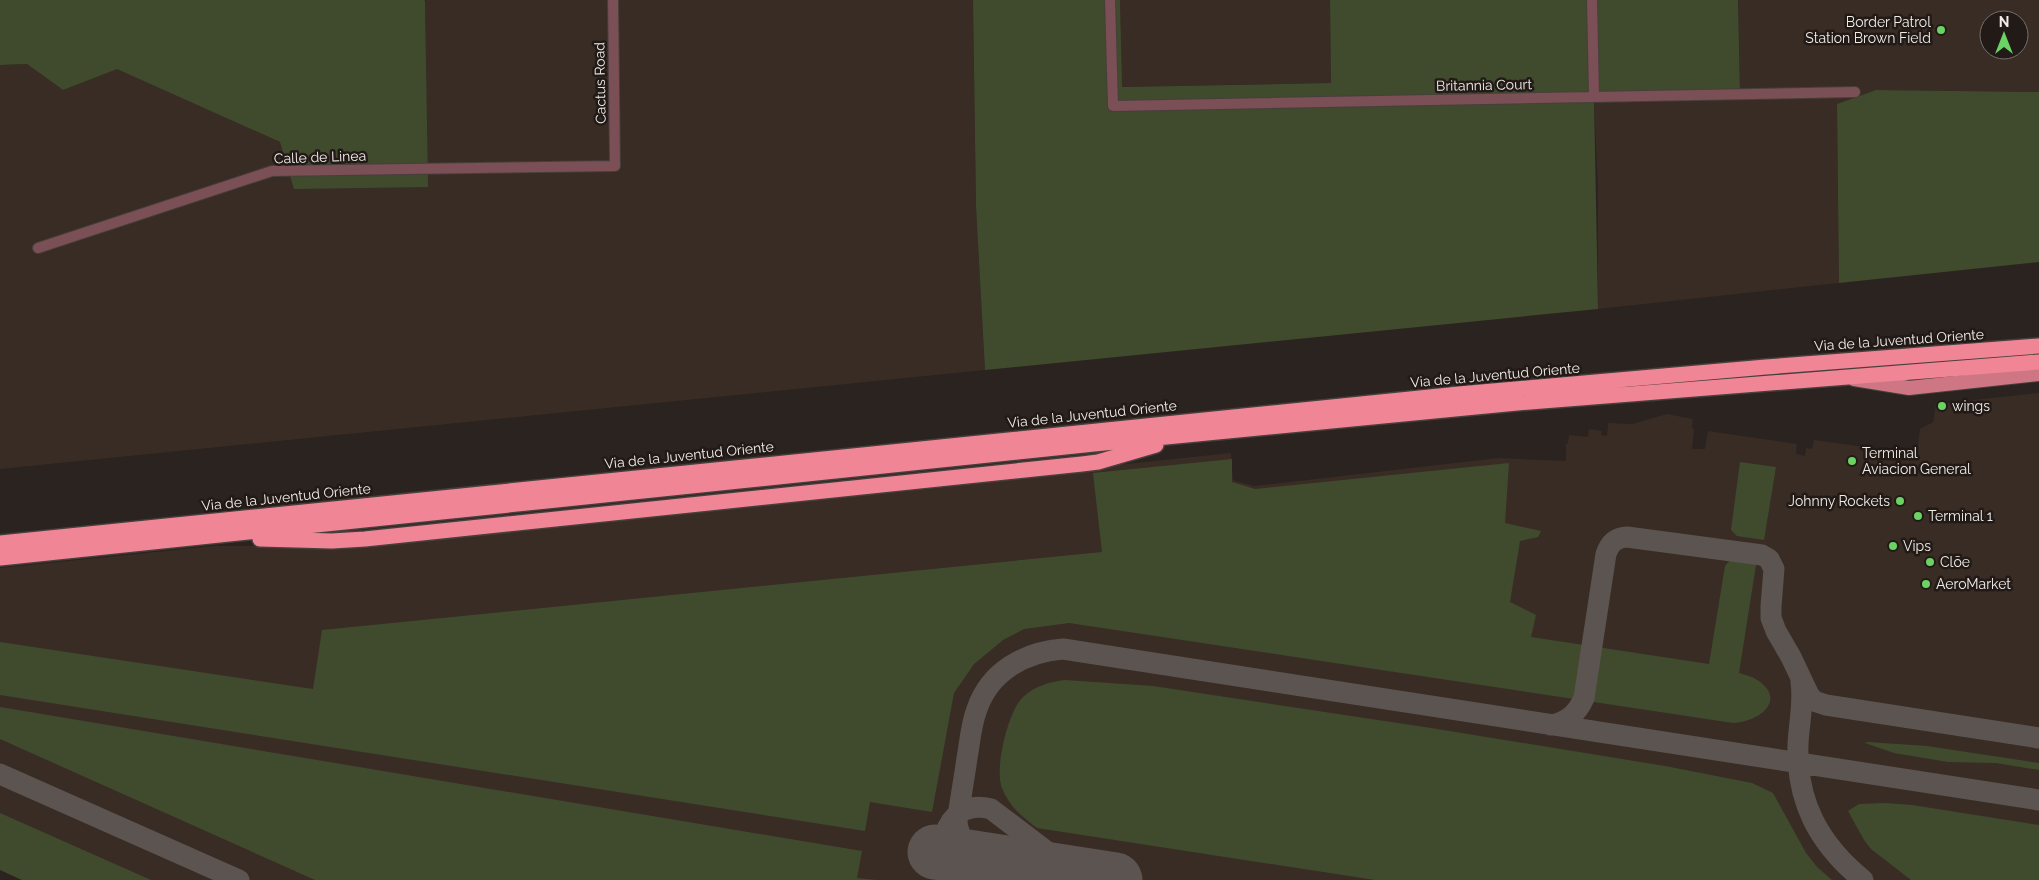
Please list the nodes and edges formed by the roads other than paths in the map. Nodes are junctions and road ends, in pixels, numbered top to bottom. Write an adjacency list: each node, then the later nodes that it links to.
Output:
1 (613, 0): 6 (street, Cactus Road)
2 (1110, 0): 5 (street, Britannia Court)
3 (1592, 0): 5 (street)
4 (1855, 92): 5 (street, Britannia Court)
5 (1594, 96)
6 (615, 166): 7 (street, Calle de Linea)
7 (38, 248)
8 (2039, 346): 12 (highway, Via de la Juventud Oriente)
9 (2039, 362): 11 (highway, Via de la Juventud Oriente)
10 (2039, 374): 11 (main road)
11 (1849, 378): 12 (highway, Via de la Juventud Oriente)
12 (1515, 396): 13 (highway, Via de la Juventud Oriente); 14 (highway, Via de la Juventud Oriente)
13 (0, 543)
14 (0, 558)

